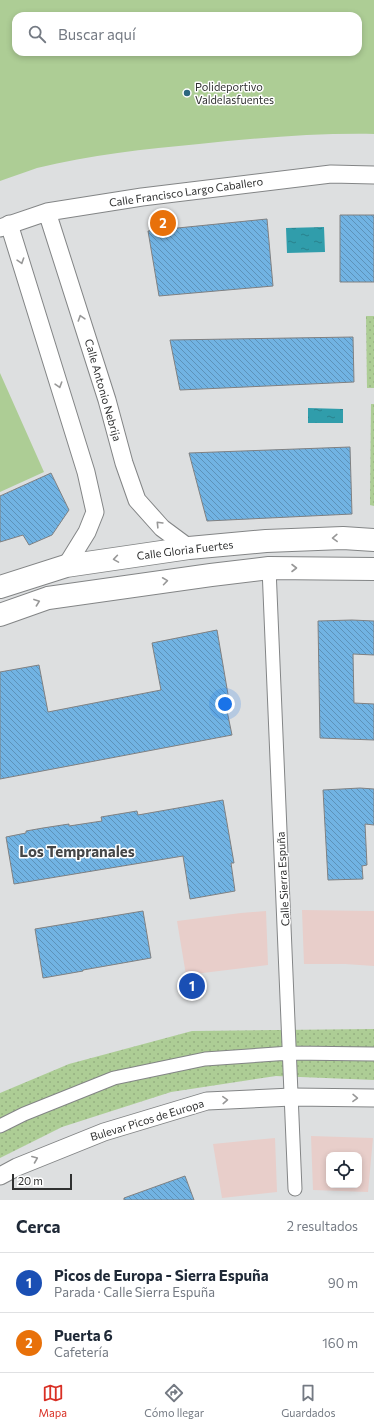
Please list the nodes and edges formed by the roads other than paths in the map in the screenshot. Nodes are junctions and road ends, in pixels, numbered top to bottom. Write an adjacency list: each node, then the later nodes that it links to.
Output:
1 (374, 175): 2 (street, Calle Francisco Largo Caballero)
2 (47, 212): 3 (street, Calle Francisco Largo Caballero); 5 (street, Calle Antonio Nebrija, one-way to 2)
3 (4, 226): 6 (street, one-way to 6)
4 (374, 540): 5 (main road, Calle Gloria Fuertes, one-way to 5)
5 (189, 548): 6 (main road, Calle Gloria Fuertes, one-way to 6)
6 (66, 566): 9 (main road, Calle Gloria Fuertes)
7 (268, 568): 8 (main road, one-way to 8); 10 (main road, one-way to 7); 11 (street, Calle Sierra Espuña)
8 (374, 569)
9 (0, 587)
10 (0, 616)
11 (290, 1053): 12 (street); 13 (street, Calle Sierra Espuña); 15 (street)
12 (374, 1054)
13 (292, 1096): 14 (street, Bulevar Picos de Europa, one-way to 14); 16 (street, Bulevar Picos de Europa, one-way to 13); 17 (street, Calle Sierra Espuña)
14 (374, 1098)
15 (0, 1126)
16 (0, 1176)
17 (295, 1189)

